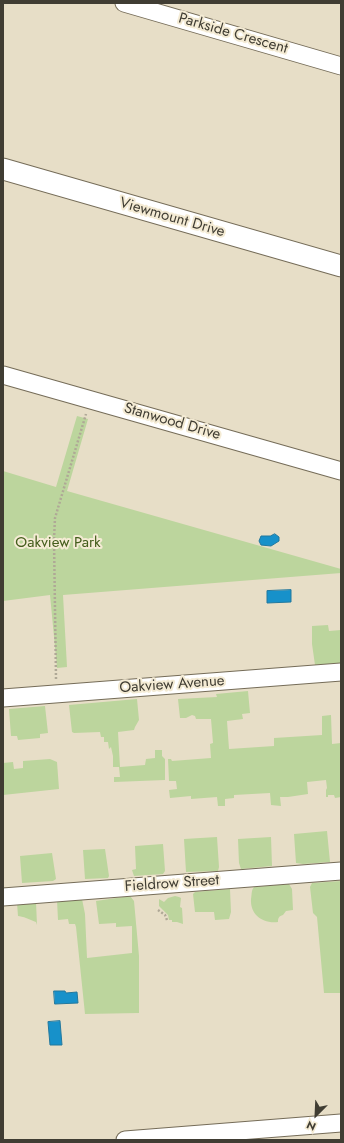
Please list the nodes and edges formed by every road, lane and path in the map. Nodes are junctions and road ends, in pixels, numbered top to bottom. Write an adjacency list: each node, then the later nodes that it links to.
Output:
1 (124, 3): 2 (street, Parkside Crescent)
2 (341, 66)
3 (3, 169): 4 (street, Viewmount Drive)
4 (341, 266)
5 (3, 375): 6 (street, Stanwood Drive)
6 (91, 399): 7 (street, Stanwood Drive); 9 (path)
7 (341, 471)
8 (341, 672): 9 (street, Oakview Avenue)
9 (56, 693): 10 (street, Oakview Avenue)
10 (3, 698)
11 (341, 871): 12 (street, Fieldrow Street)
12 (3, 897)
13 (158, 910): 14 (path)
14 (167, 920)
15 (341, 1123): 16 (street)
16 (125, 1140)

